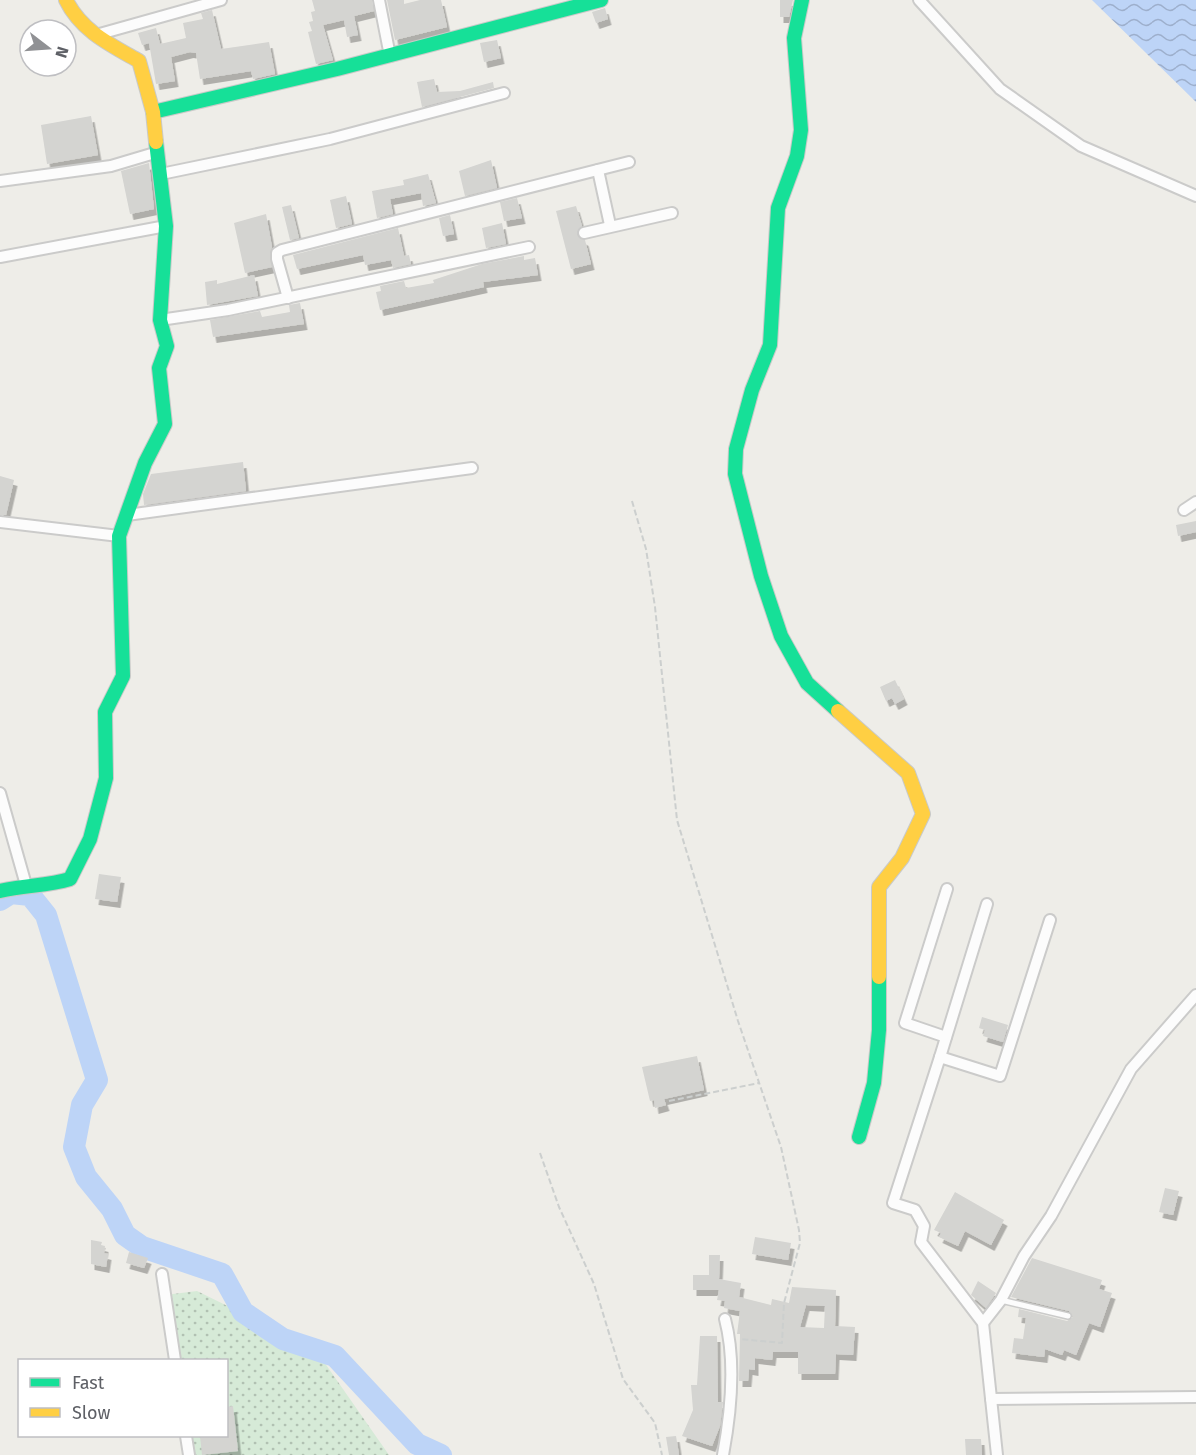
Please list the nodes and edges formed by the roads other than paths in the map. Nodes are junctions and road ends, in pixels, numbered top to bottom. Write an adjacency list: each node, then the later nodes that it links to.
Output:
1 (66, 0): 7 (street)
2 (220, 0): 7 (street)
3 (379, 0): 8 (street)
4 (602, 0): 8 (street)
5 (802, 0): 40 (street)
6 (919, 0): 16 (street)
7 (96, 35): 10 (street)
8 (390, 56): 10 (street)
9 (504, 93): 14 (street)
10 (153, 112): 11 (street)
11 (158, 152): 14 (street); 15 (street)
12 (629, 162): 13 (street)
13 (598, 170): 18 (street); 23 (street)
14 (161, 174): 19 (street)
15 (0, 181)
16 (1196, 196)
17 (672, 213): 18 (street)
18 (610, 225): 20 (street)
19 (166, 226): 22 (street); 24 (street)
20 (584, 233)
21 (529, 247): 23 (street)
22 (0, 257)
23 (288, 298): 24 (street)
24 (160, 320): 28 (street)
25 (472, 468): 28 (street)
26 (1196, 502): 27 (street)
27 (1184, 510)
28 (127, 515): 30 (street)
29 (0, 522): 30 (street)
30 (119, 536): 32 (street)
31 (0, 793): 32 (street)
32 (26, 885): 34 (street)
33 (947, 889): 38 (street)
34 (0, 891)
35 (987, 904): 38 (street)
36 (1050, 920): 39 (street)
37 (1196, 995): 42 (street)
38 (946, 1037): 39 (street)
39 (940, 1057): 45 (street)
40 (859, 1137)
41 (162, 1274): 46 (street)
42 (1001, 1300): 43 (lane); 45 (street)
43 (1068, 1316)
44 (724, 1318): 51 (street)
45 (983, 1323): 48 (street)
46 (175, 1359)
47 (1196, 1397): 48 (street)
48 (991, 1399): 52 (street)
49 (186, 1437): 50 (street)
50 (189, 1455)
51 (723, 1455)
52 (997, 1455)

